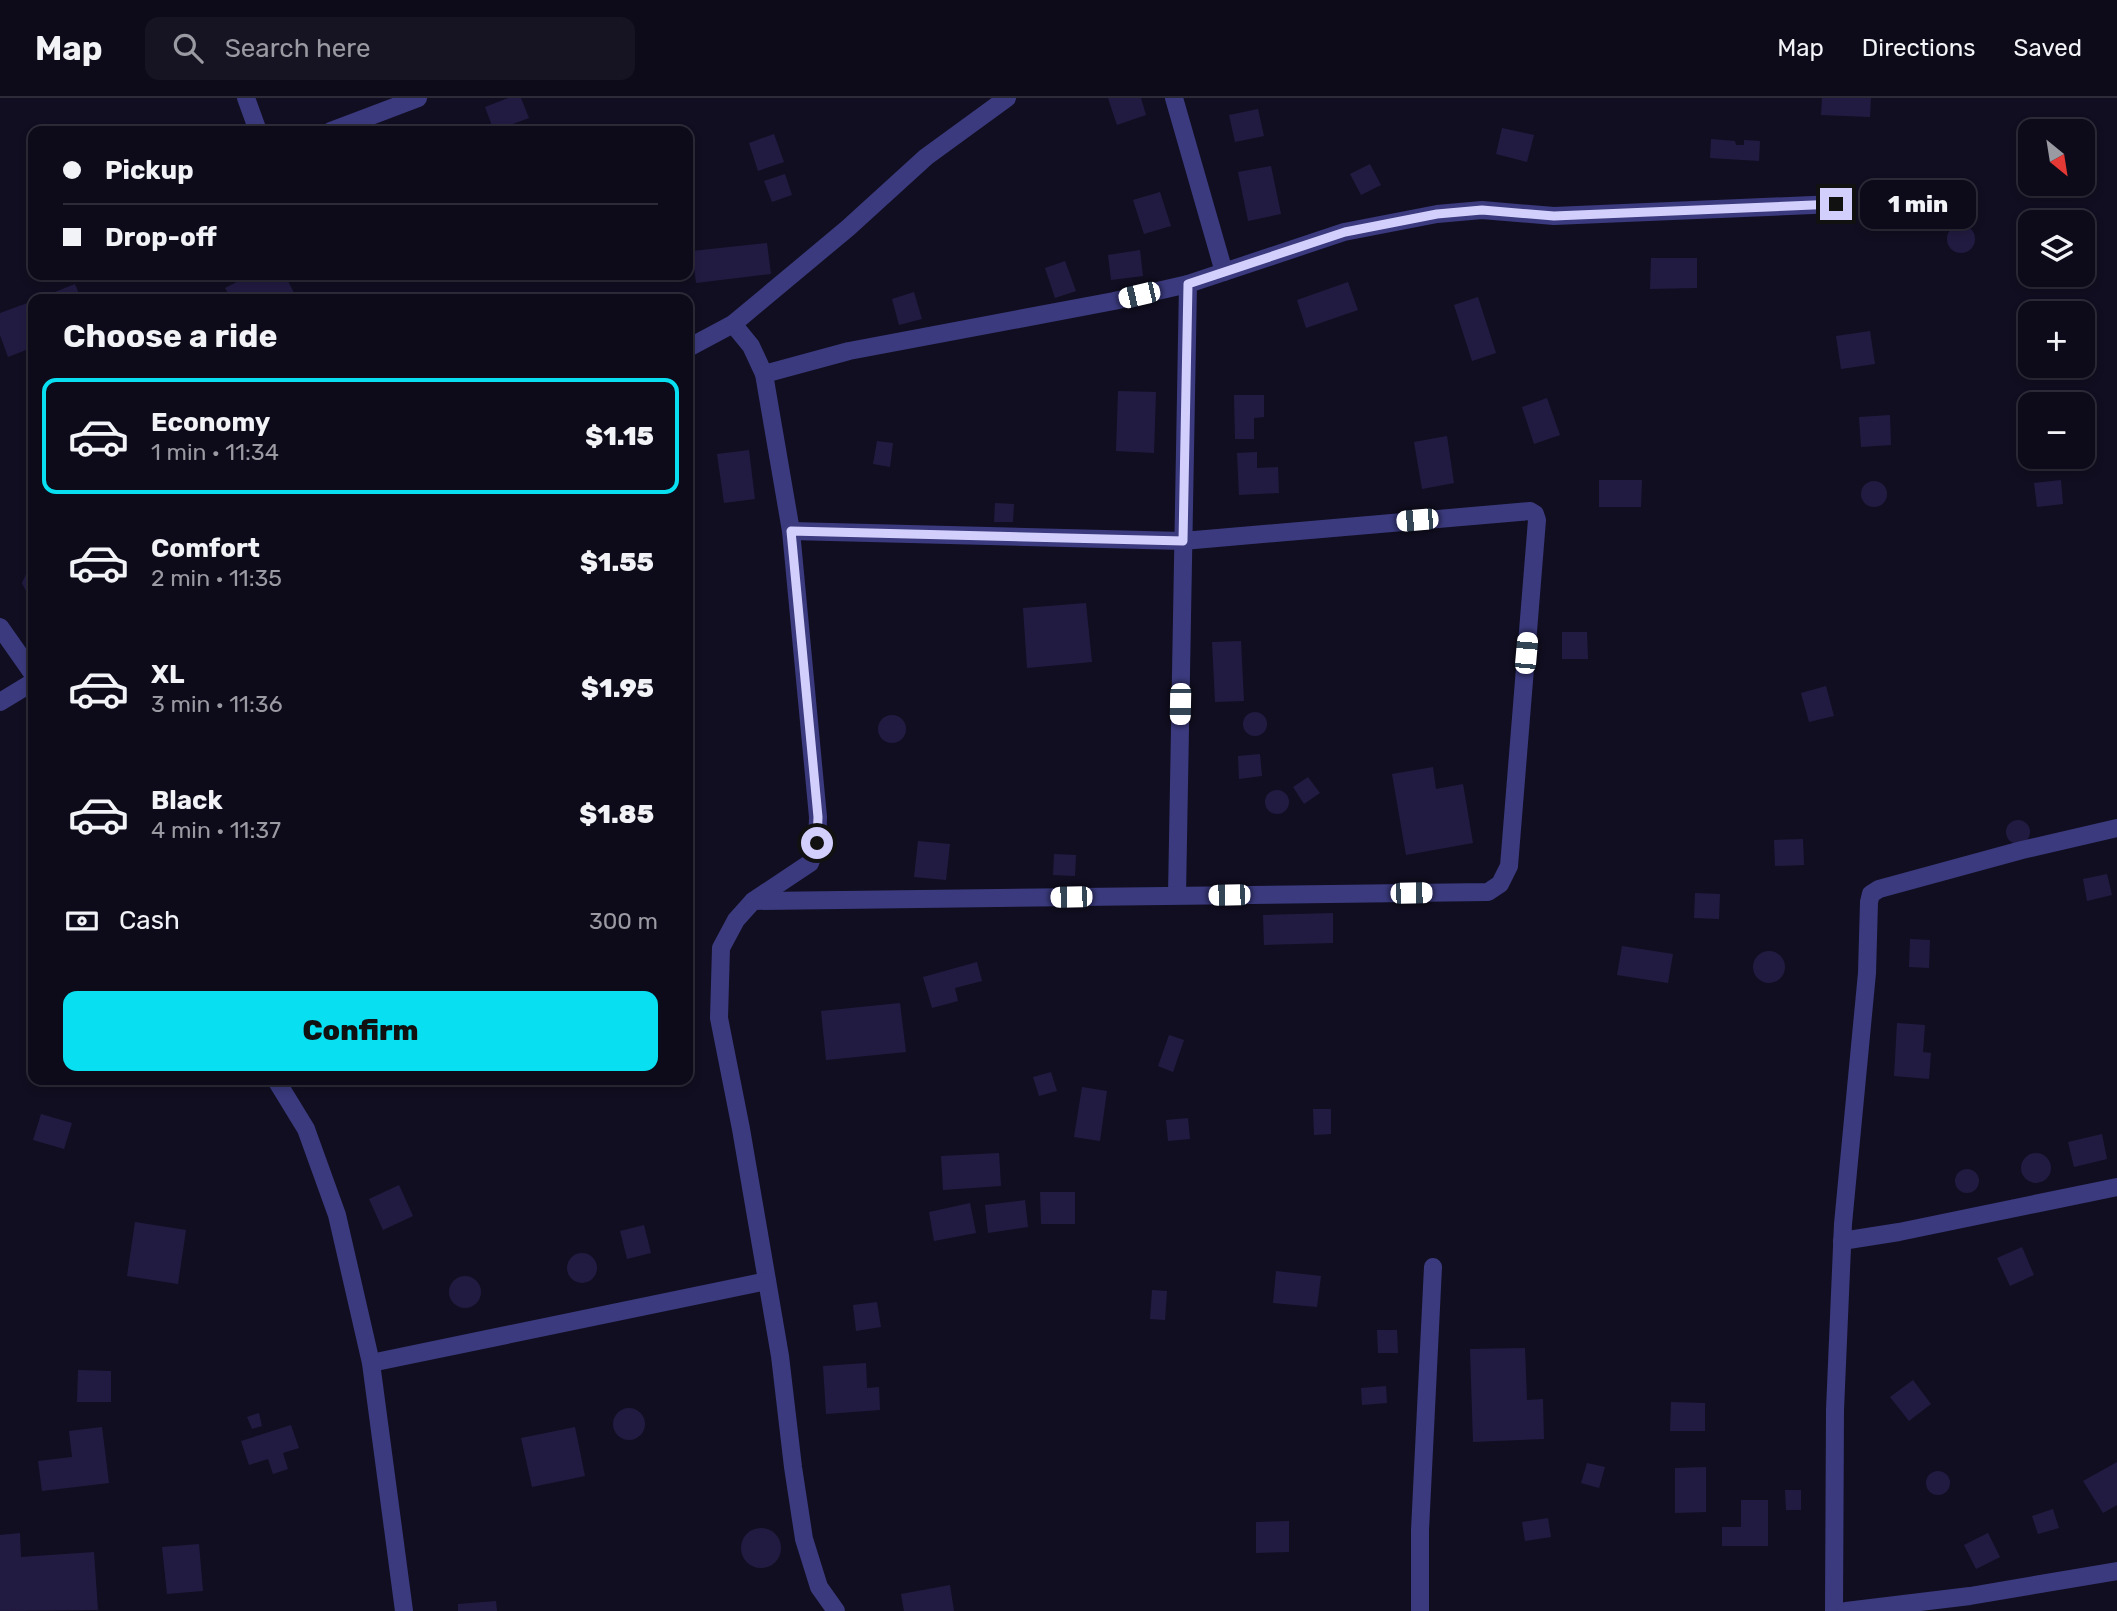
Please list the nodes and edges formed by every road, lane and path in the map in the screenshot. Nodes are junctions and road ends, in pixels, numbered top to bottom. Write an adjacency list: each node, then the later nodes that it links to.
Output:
1 (246, 98): 5 (street)
2 (418, 98): 6 (street)
3 (1007, 98): 10 (street)
4 (1174, 98): 8 (street)
5 (256, 126)
6 (344, 126)
7 (1836, 204): 8 (street)
8 (1224, 272): 9 (street)
9 (1188, 284): 12 (street); 14 (street)
10 (733, 324): 11 (street); 12 (street)
11 (693, 345)
12 (764, 374): 13 (street)
13 (791, 531): 14 (street); 21 (street)
14 (1183, 541): 20 (street); 20 (street)
15 (0, 627): 16 (street)
16 (28, 667)
17 (28, 685): 18 (street)
18 (0, 702)
19 (2117, 828): 24 (street)
20 (1177, 895): 21 (street)
21 (753, 901): 26 (street)
22 (279, 1085): 27 (street)
23 (2117, 1187): 24 (street)
24 (1842, 1241): 32 (street)
25 (1433, 1268): 31 (street)
26 (767, 1281): 27 (street); 30 (street)
27 (371, 1363): 29 (street)
28 (2117, 1571): 33 (street)
29 (404, 1611)
30 (836, 1611)
31 (1420, 1611)
32 (1834, 1611)
33 (1846, 1611)

